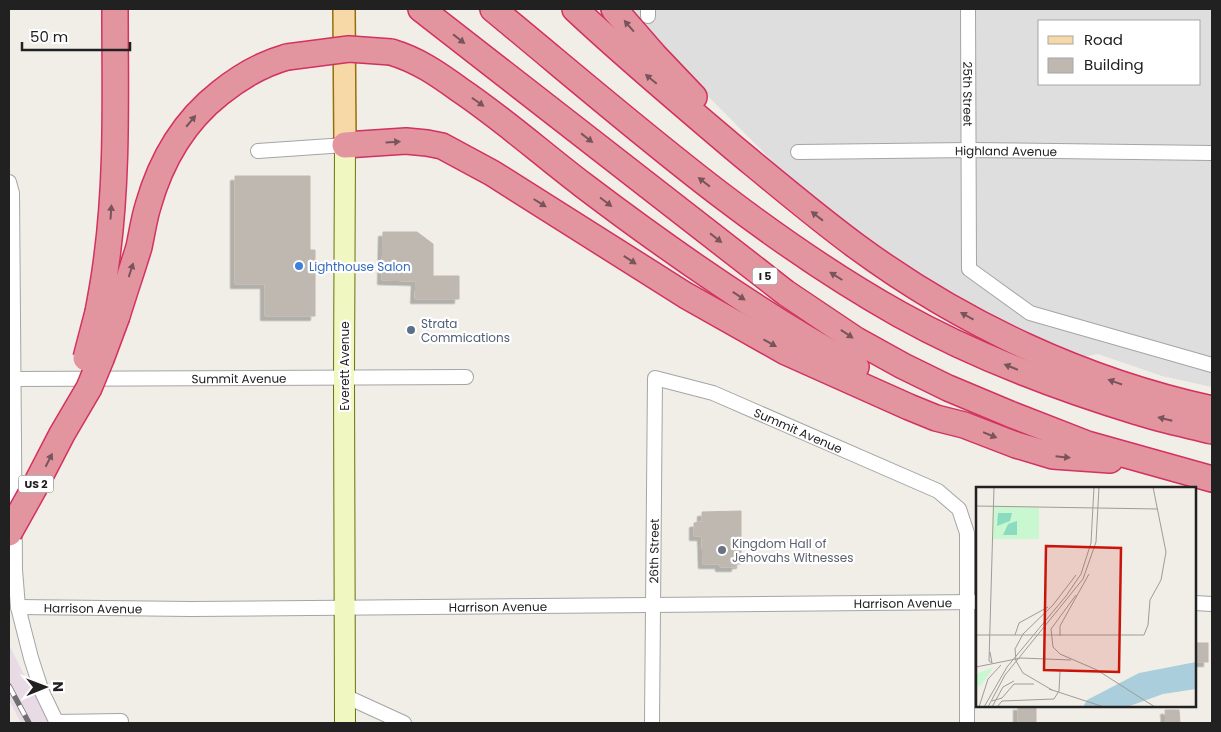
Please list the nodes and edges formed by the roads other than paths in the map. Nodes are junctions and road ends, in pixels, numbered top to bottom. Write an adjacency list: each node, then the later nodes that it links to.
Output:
1 (115, 9): 15 (highway, one-way to 1)
2 (344, 9): 8 (main road, Everett Avenue)
3 (421, 9): 24 (highway, I 5, one-way to 24)
4 (492, 9): 23 (highway, one-way to 4)
5 (575, 9): 14 (highway, one-way to 5)
6 (614, 9): 14 (highway, one-way to 6)
7 (968, 9): 9 (street, 25th Street)
8 (345, 145): 10 (street); 18 (main road, Everett Avenue); 22 (highway, one-way to 22)
9 (969, 150): 11 (street, Highland Avenue); 12 (street, Highland Avenue); 16 (street, 25th Street)
10 (258, 151)
11 (798, 152)
12 (1212, 153)
13 (9, 182): 20 (street)
14 (783, 189): 21 (highway, one-way to 14)
15 (107, 314): 22 (highway, one-way to 22, bridge); 26 (highway, US 2, one-way to 15, bridge)
16 (1212, 365)
17 (466, 377): 18 (street, Summit Avenue)
18 (344, 378): 20 (street, Summit Avenue); 32 (main road, Everett Avenue)
19 (655, 378): 27 (street, Summit Avenue); 31 (street, 26th Street)
20 (13, 379): 30 (street)
21 (1212, 409)
22 (964, 425): 24 (highway, one-way to 24)
23 (1212, 431)
24 (1155, 463): 25 (highway, I 5)
25 (1212, 478)
26 (9, 533)
27 (973, 602): 31 (street, Harrison Avenue); 39 (street)
28 (1196, 604): 29 (street)
29 (1212, 604)
30 (18, 606): 32 (street, Harrison Avenue); 35 (street)
31 (652, 606): 32 (street, Harrison Avenue); 38 (street, 26th Street)
32 (345, 608): 33 (main road, Everett Avenue)
33 (345, 696): 36 (main road, Everett Avenue); 37 (street)
34 (121, 721): 35 (street)
35 (57, 723)
36 (345, 723)
37 (404, 723)
38 (652, 723)
39 (967, 723)

